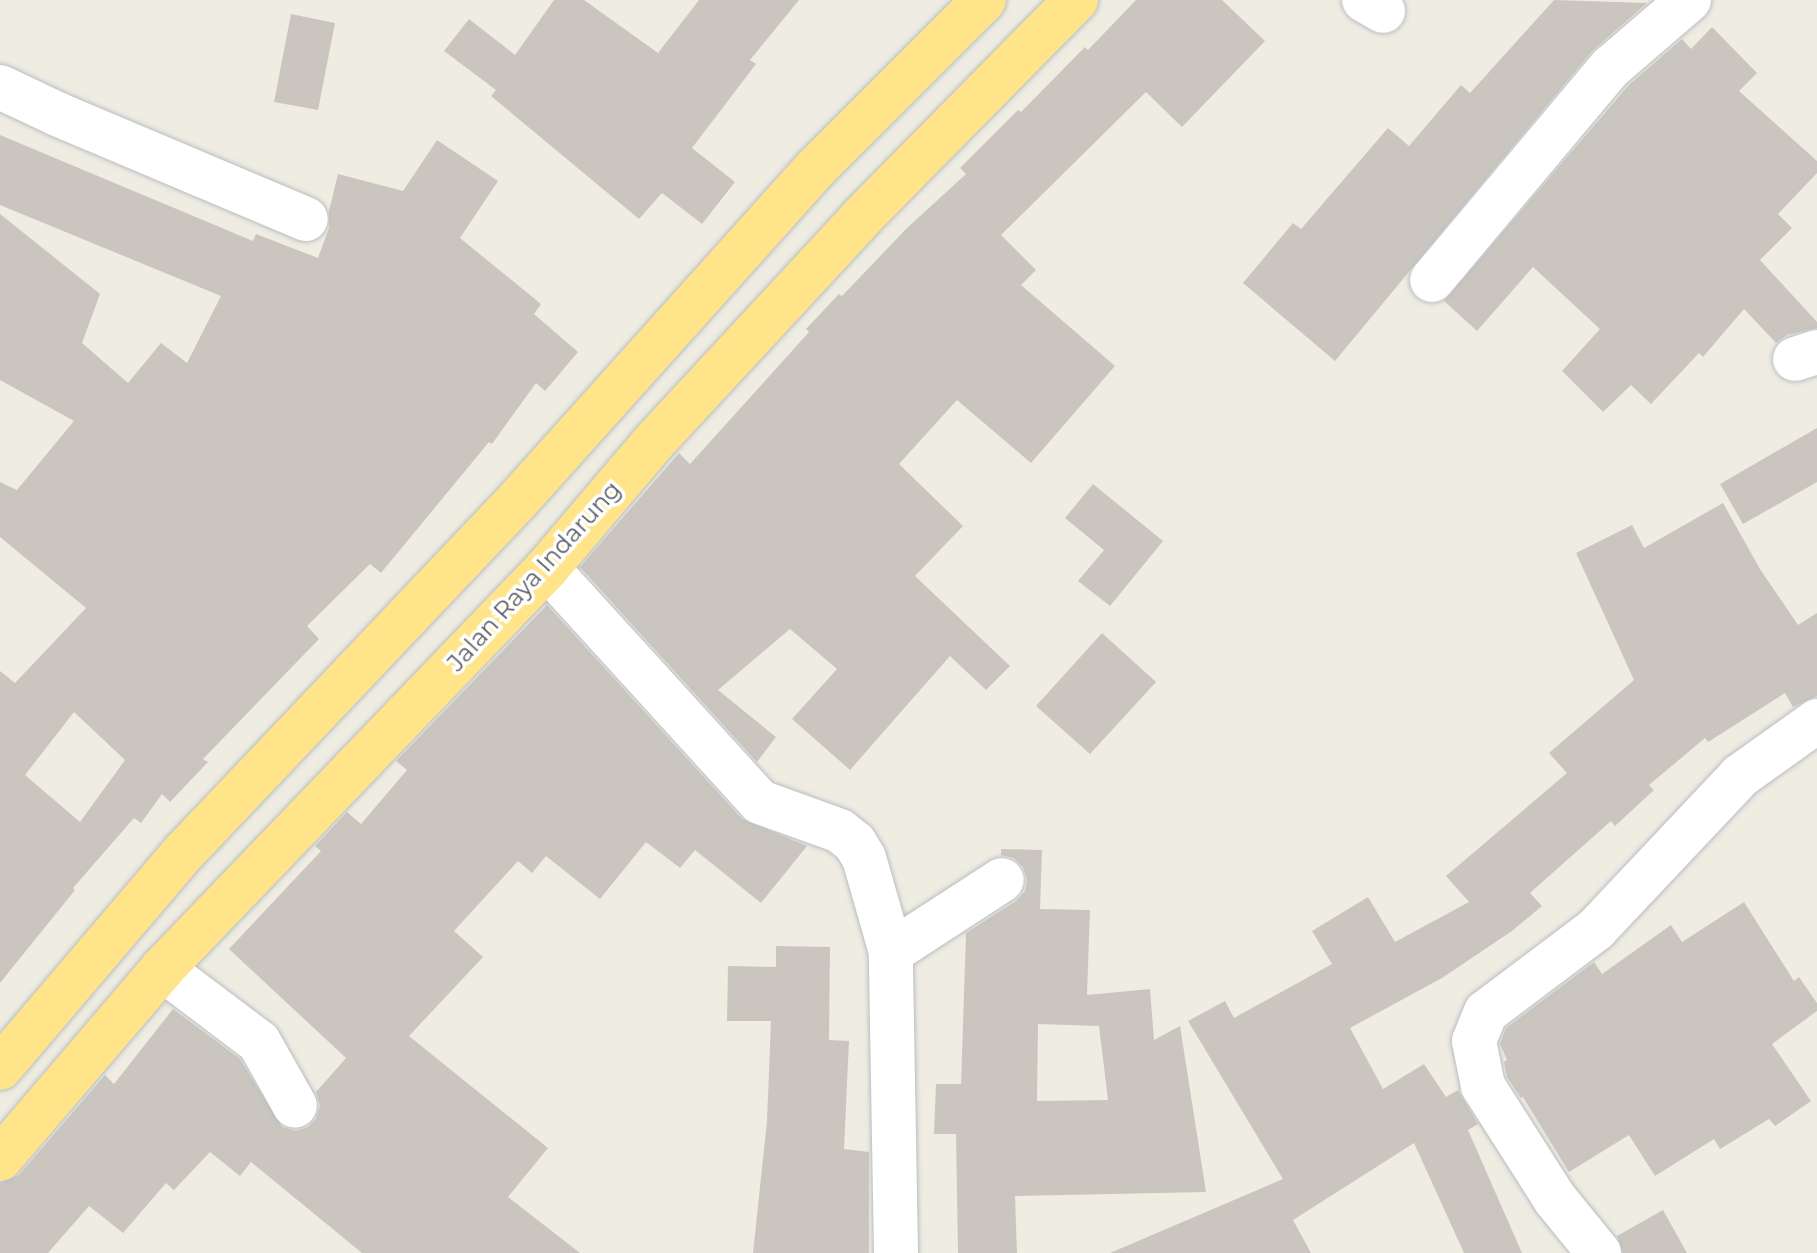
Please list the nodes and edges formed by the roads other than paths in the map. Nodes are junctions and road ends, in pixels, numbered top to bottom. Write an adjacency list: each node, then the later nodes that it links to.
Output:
1 (984, 0): 7 (highway)
2 (1076, 0): 8 (highway, Jalan Raya Indarung)
3 (1689, 0): 6 (street)
4 (0, 87): 5 (street)
5 (306, 219)
6 (1432, 280)
7 (605, 403): 8 (highway); 11 (highway)
8 (652, 444): 9 (highway, Jalan Raya Indarung)
9 (547, 568): 13 (highway, Jalan Raya Indarung); 14 (street)
10 (1817, 721): 20 (street)
11 (185, 851): 13 (highway); 16 (highway)
12 (1002, 880): 14 (street)
13 (232, 893): 15 (highway, Jalan Raya Indarung)
14 (891, 952): 19 (street)
15 (162, 969): 17 (street); 18 (highway, Jalan Raya Indarung)
16 (0, 1068)
17 (295, 1106)
18 (0, 1159)
19 (896, 1253)
20 (1599, 1253)

